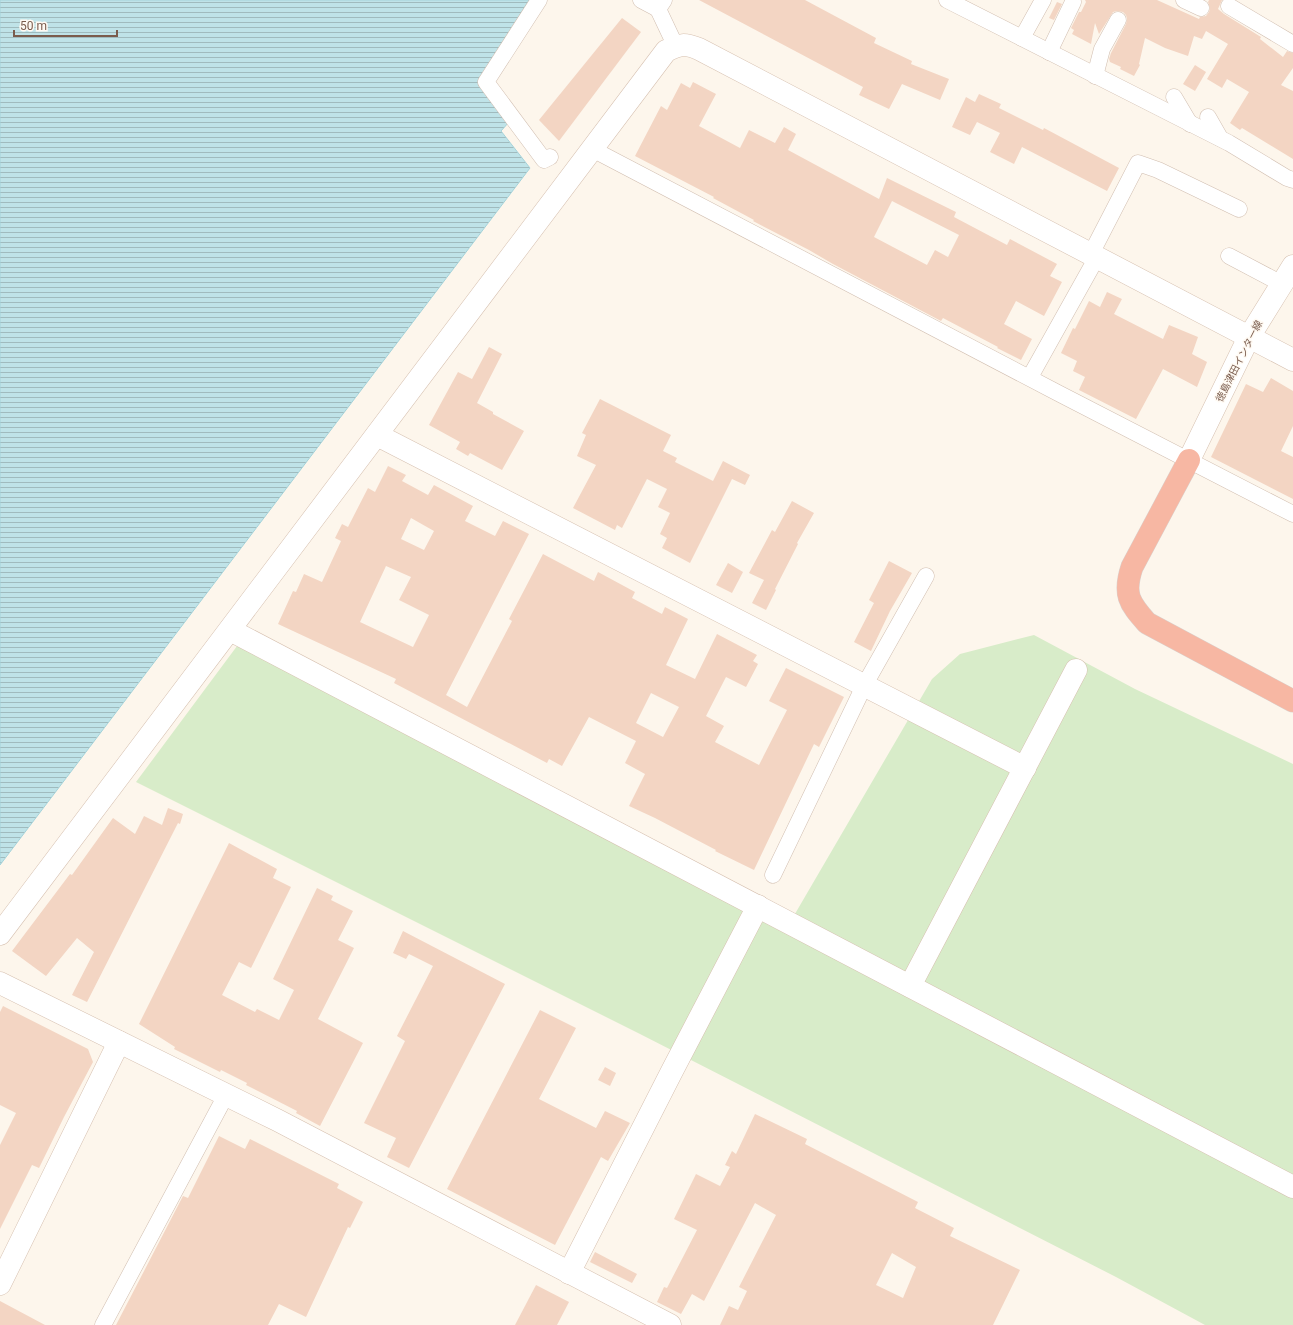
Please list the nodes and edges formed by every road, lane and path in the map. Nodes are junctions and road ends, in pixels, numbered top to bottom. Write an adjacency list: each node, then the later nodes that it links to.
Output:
1 (538, 0): 22 (street)
2 (641, 0): 7 (street)
3 (947, 0): 8 (street)
4 (1043, 0): 12 (street)
5 (1184, 0): 10 (street)
6 (1074, 2): 15 (street)
7 (661, 4): 14 (street)
8 (971, 6): 12 (street)
9 (1229, 6): 13 (street)
10 (1201, 8)
11 (1118, 20): 16 (street)
12 (1022, 38): 15 (street)
13 (1293, 44)
14 (676, 47): 21 (street); 25 (street)
15 (1049, 52): 16 (street)
16 (1095, 76): 19 (street)
17 (1174, 97): 19 (street)
18 (1208, 117): 20 (street)
19 (1190, 124): 20 (street)
20 (1220, 138): 23 (street)
21 (592, 149): 30 (street); 31 (street)
22 (550, 157)
23 (1293, 180)
24 (1239, 209): 25 (street)
25 (1094, 256): 28 (street); 30 (street)
26 (1229, 256): 27 (street)
27 (1287, 275): 28 (street, 徳島津田インター線)
28 (1249, 337): 29 (street); 32 (street, 徳島津田インター線)
29 (1293, 360)
30 (1030, 377): 32 (street)
31 (377, 435): 35 (street); 37 (street)
32 (1189, 460): 33 (street); 38 (highway)
33 (1293, 514)
34 (926, 576): 37 (street)
35 (230, 630): 41 (street); 42 (street)
36 (1076, 670): 39 (street)
37 (864, 686): 39 (street); 40 (street)
38 (1293, 701)
39 (1025, 768): 44 (street)
40 (773, 875)
41 (758, 906): 44 (street); 48 (street)
42 (0, 934)
43 (0, 983): 45 (street)
44 (910, 986): 47 (street)
45 (119, 1042): 46 (street); 49 (street)
46 (226, 1095): 48 (street); 51 (street)
47 (1293, 1187)
48 (569, 1273): 50 (street)
49 (0, 1284)
50 (643, 1319): 52 (street)
51 (103, 1325)
52 (670, 1325)

